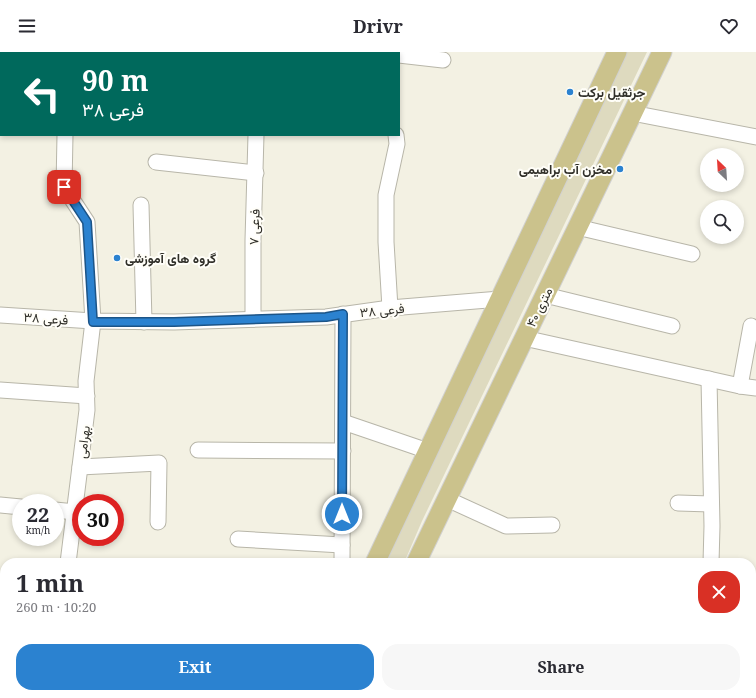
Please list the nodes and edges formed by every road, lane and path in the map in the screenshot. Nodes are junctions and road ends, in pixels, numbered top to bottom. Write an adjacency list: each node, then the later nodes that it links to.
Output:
1 (617, 52): 16 (main road)
2 (662, 52): 5 (main road, ۴۰ متری)
3 (400, 53): 4 (street)
4 (443, 60)
5 (632, 113): 9 (street); 13 (main road, ۴۰ متری)
6 (65, 136): 21 (street, بهرامی)
7 (256, 136): 11 (street, فرعی ۷)
8 (396, 136): 17 (street)
9 (756, 137)
10 (156, 162): 11 (street)
11 (256, 173): 20 (street, فرعی ۷)
12 (141, 205): 22 (street)
13 (577, 227): 14 (street); 15 (main road, ۴۰ متری)
14 (692, 254)
15 (545, 295): 23 (street); 25 (main road, ۴۰ متری)
16 (500, 299): 17 (street, فرعی ۳۸); 33 (main road)
17 (390, 308): 18 (street, فرعی ۳۸)
18 (343, 314): 20 (street, فرعی ۳۸); 31 (street)
19 (0, 315): 21 (street, فرعی ۳۸)
20 (253, 320): 22 (street, فرعی ۳۸)
21 (93, 322): 22 (street, فرعی ۳۸); 30 (street, بهرامی)
22 (144, 322)
23 (672, 326)
24 (751, 326): 27 (street)
25 (524, 338): 26 (street); 37 (main road, ۴۰ متری)
26 (709, 379): 27 (street); 39 (street)
27 (740, 386): 28 (street)
28 (756, 388)
29 (0, 390): 30 (street)
30 (87, 396): 35 (street, بهرامی)
31 (343, 422): 33 (street); 34 (street)
32 (198, 450): 34 (street)
33 (428, 451): 49 (main road)
34 (342, 452): 46 (street)
35 (80, 467): 36 (street, بهرامی); 42 (street)
36 (77, 494)
37 (447, 499): 43 (street); 50 (main road, ۴۰ متری)
38 (678, 503): 39 (street)
39 (711, 504): 51 (street)
40 (0, 505): 41 (street)
41 (12, 506)
42 (158, 522)
43 (552, 525)
44 (72, 534): 47 (street, بهرامی)
45 (238, 539): 46 (street)
46 (342, 544): 48 (street)
47 (69, 558)
48 (342, 558)
49 (377, 558)
50 (418, 558)
51 (711, 558)

